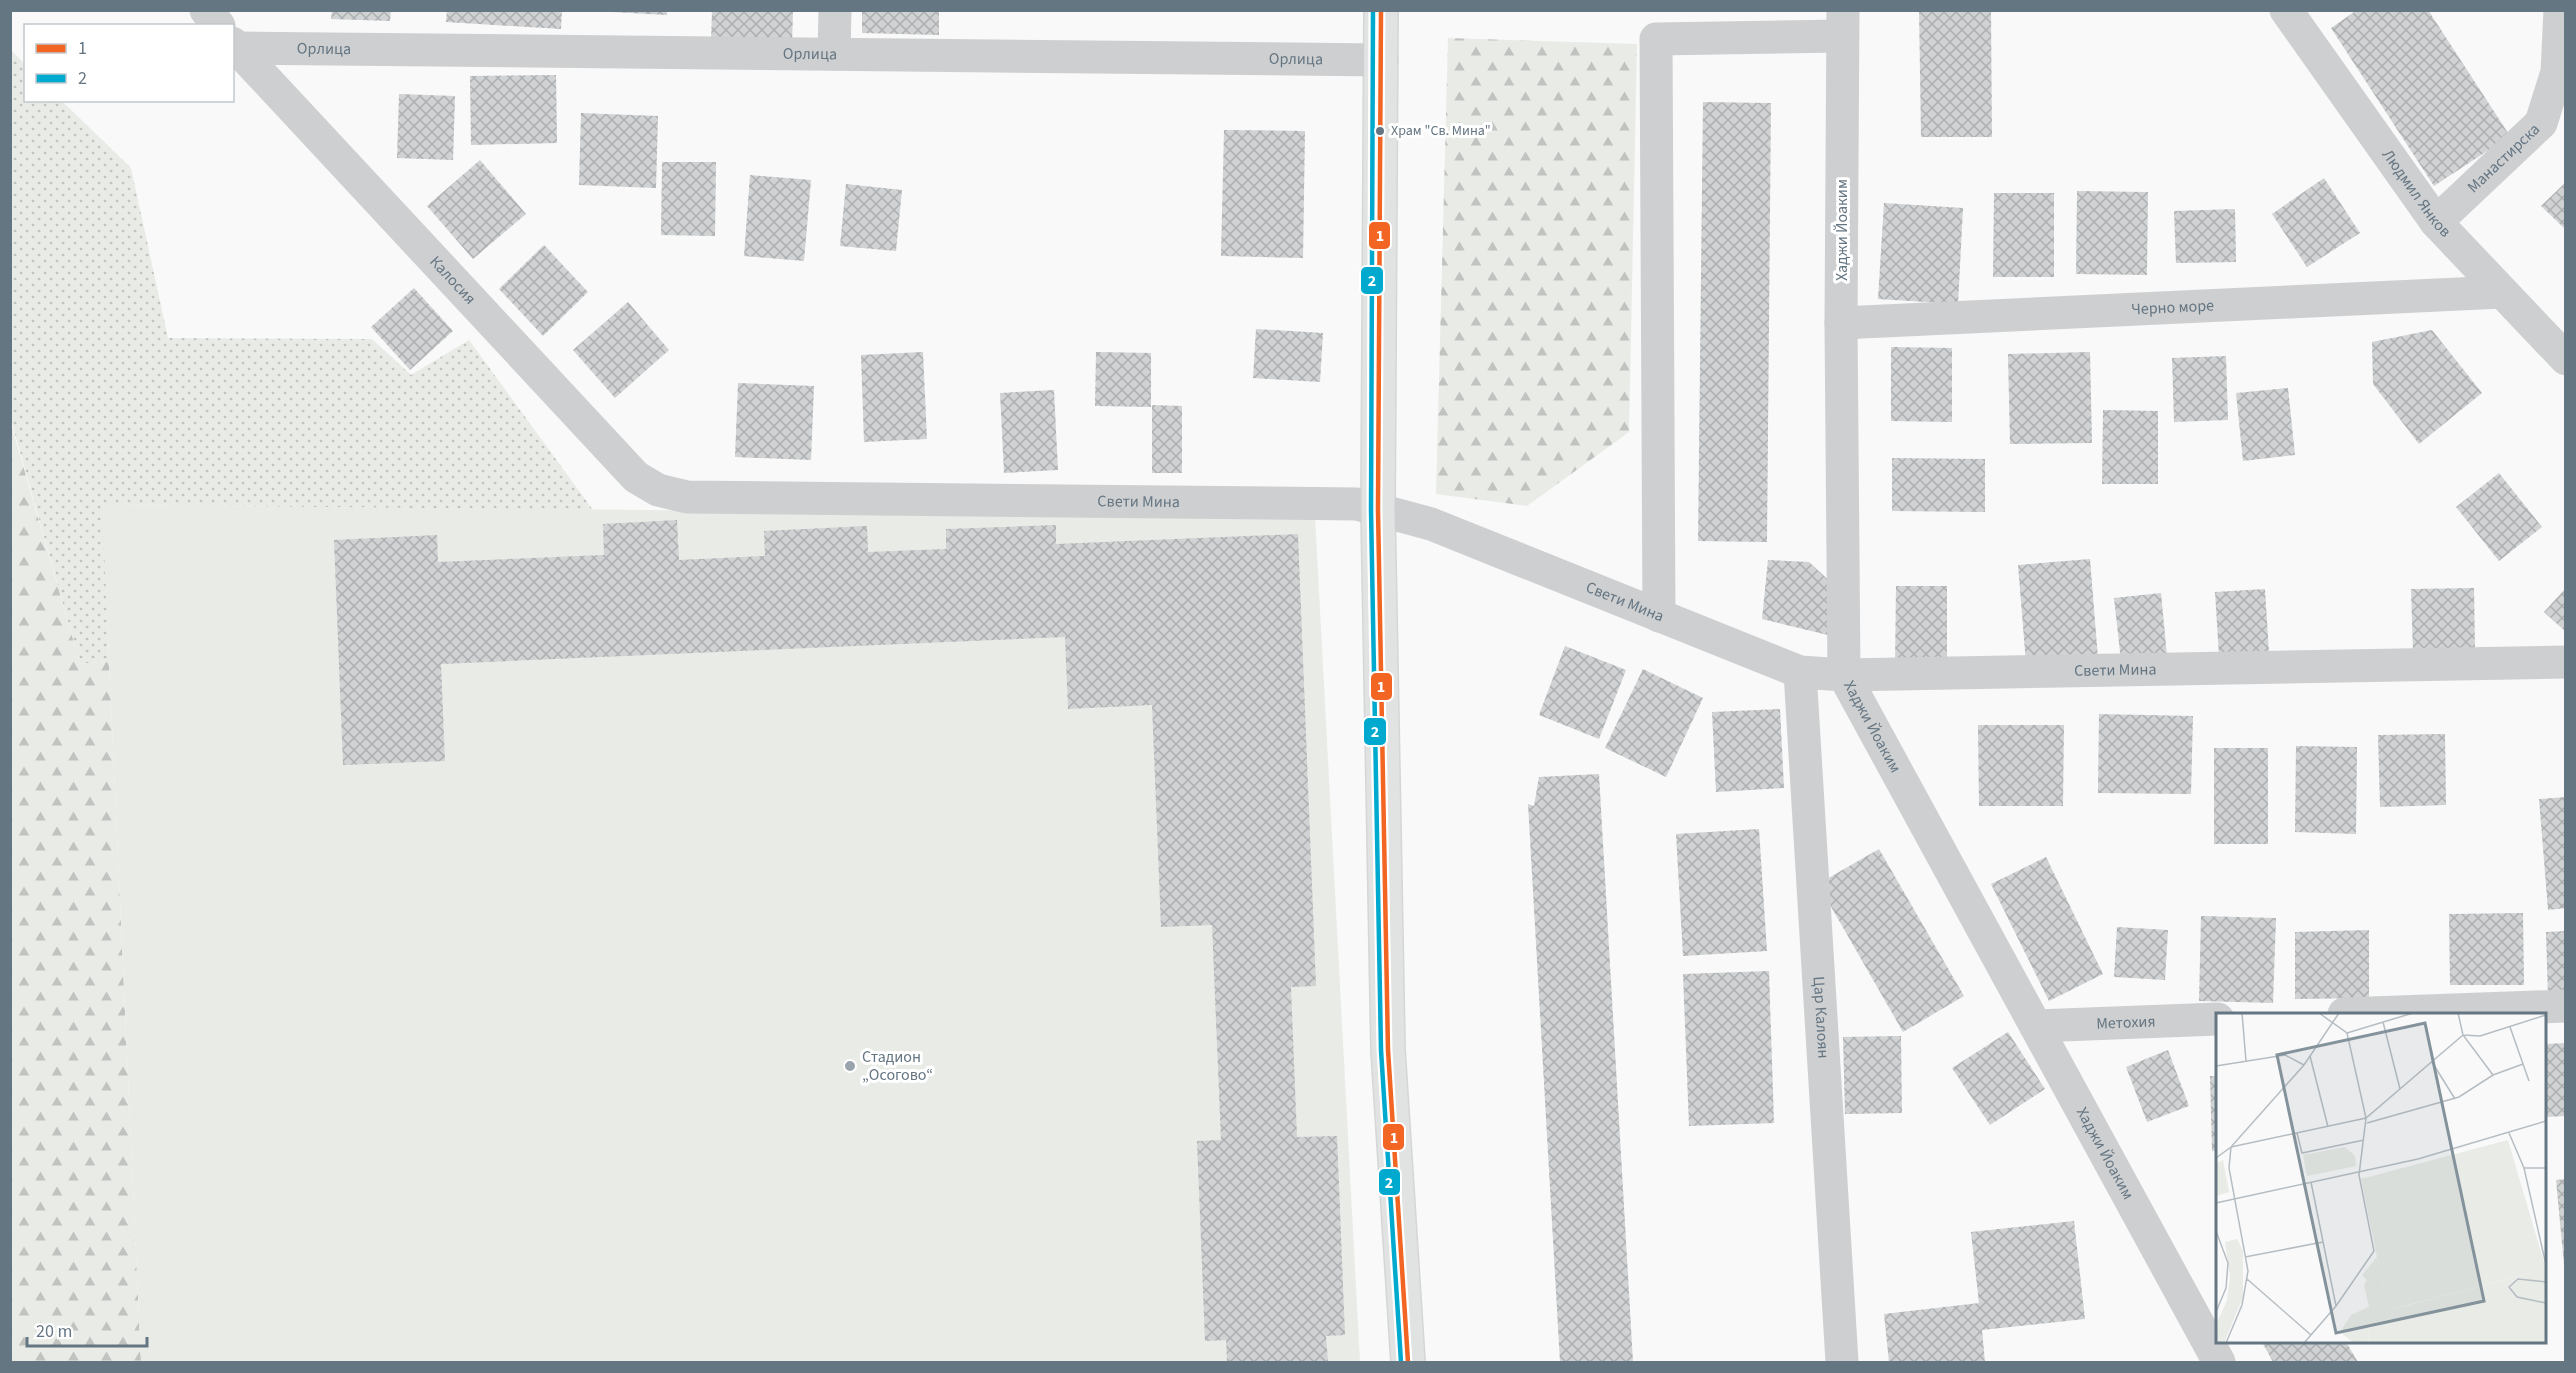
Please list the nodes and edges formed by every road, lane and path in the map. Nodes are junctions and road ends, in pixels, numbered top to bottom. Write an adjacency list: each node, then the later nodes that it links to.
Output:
1 (206, 10): 7 (street, Калосия)
2 (835, 10): 10 (street)
3 (1381, 10): 11 (main road)
4 (2286, 10): 12 (street, Людмил Янков)
5 (2560, 10): 12 (street, Манастирска)
6 (1843, 23): 14 (street, Хаджи Йоаким); 18 (street)
7 (217, 24)
8 (234, 39): 10 (street, Орлица)
9 (234, 44): 16 (street, Калосия)
10 (834, 54): 11 (street, Орлица)
11 (1382, 60): 17 (main road)
12 (2436, 222): 13 (street, Людмил Янков)
13 (2502, 292): 14 (street, Черно море); 15 (street, Людмил Янков)
14 (1841, 323): 21 (street, Хаджи Йоаким)
15 (2565, 359)
16 (687, 497): 17 (street, Свети Мина)
17 (1367, 507): 18 (street, Свети Мина); 27 (main road)
18 (1659, 616): 20 (street, Свети Мина)
19 (2565, 662): 21 (street, Свети Мина)
20 (1800, 672): 21 (street, Свети Мина); 28 (street, Цар Калоян)
21 (1844, 675): 25 (street, Хаджи Йоаким)
22 (2565, 1006): 23 (street)
23 (2371, 1013)
24 (2216, 1019): 25 (street, Метохия)
25 (2036, 1026): 26 (street, Хаджи Йоаким)
26 (2213, 1361)
27 (1408, 1362)
28 (1842, 1362)

